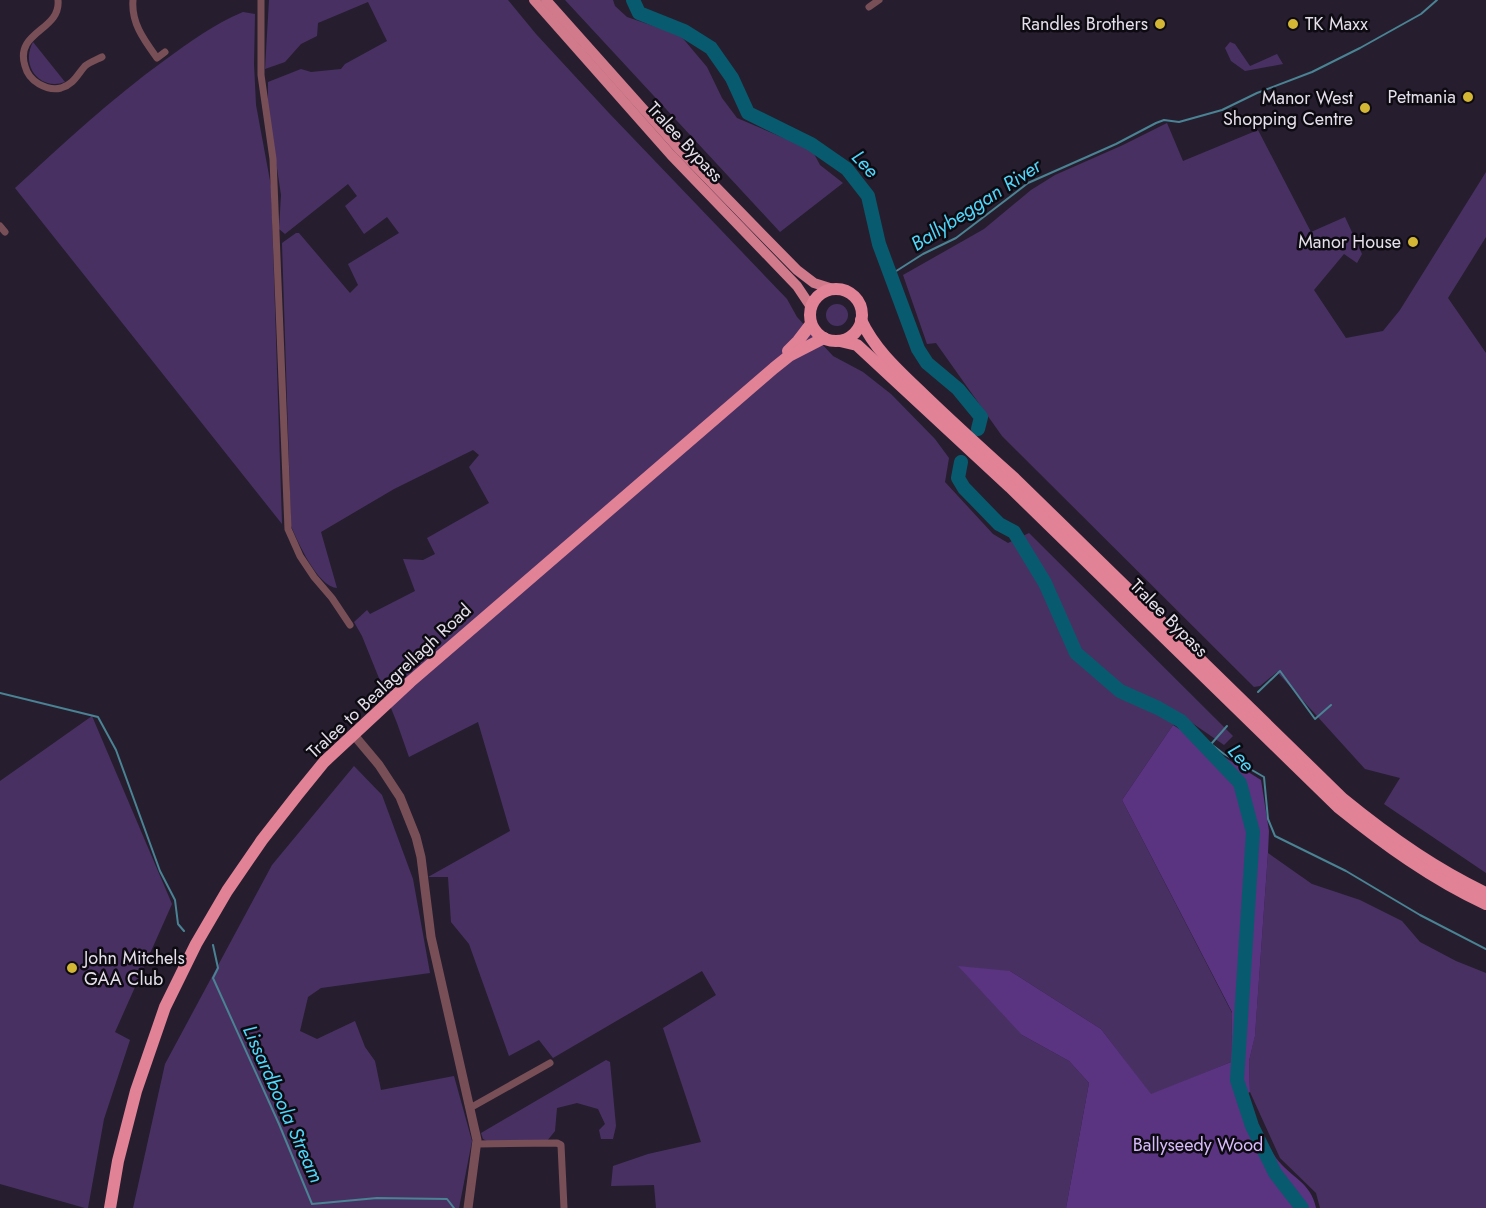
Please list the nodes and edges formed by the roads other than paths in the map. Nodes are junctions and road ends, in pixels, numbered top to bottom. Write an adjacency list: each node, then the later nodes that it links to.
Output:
1 (58, 0): 9 (street)
2 (133, 0): 8 (street)
3 (261, 0): 19 (street)
4 (534, 0): 11 (main road, Tralee Bypass)
5 (546, 0): 10 (main road, Tralee Bypass)
6 (879, 0): 7 (street)
7 (869, 7)
8 (165, 52)
9 (102, 57)
10 (832, 289): 11 (highway); 12 (highway)
11 (811, 307): 13 (highway)
12 (861, 320): 15 (highway); 17 (highway, Tralee Bypass)
13 (811, 324): 14 (highway); 16 (highway, Tralee to Bealagrellagh Road)
14 (824, 338): 15 (highway); 16 (highway, Tralee to Bealagrellagh Road)
15 (840, 341): 17 (highway, Tralee Bypass)
16 (774, 368): 20 (highway, Tralee to Bealagrellagh Road)
17 (960, 437): 18 (highway, Tralee Bypass)
18 (978, 453): 21 (highway, Tralee Bypass); 22 (highway, Tralee Bypass)
19 (350, 625)
20 (353, 734): 24 (street); 26 (highway, Tralee to Bealagrellagh Road)
21 (1486, 893)
22 (1486, 904)
23 (550, 1063): 24 (street)
24 (470, 1108): 25 (street)
25 (477, 1144): 27 (street); 28 (street)
26 (110, 1208)
27 (468, 1208)
28 (564, 1208)

